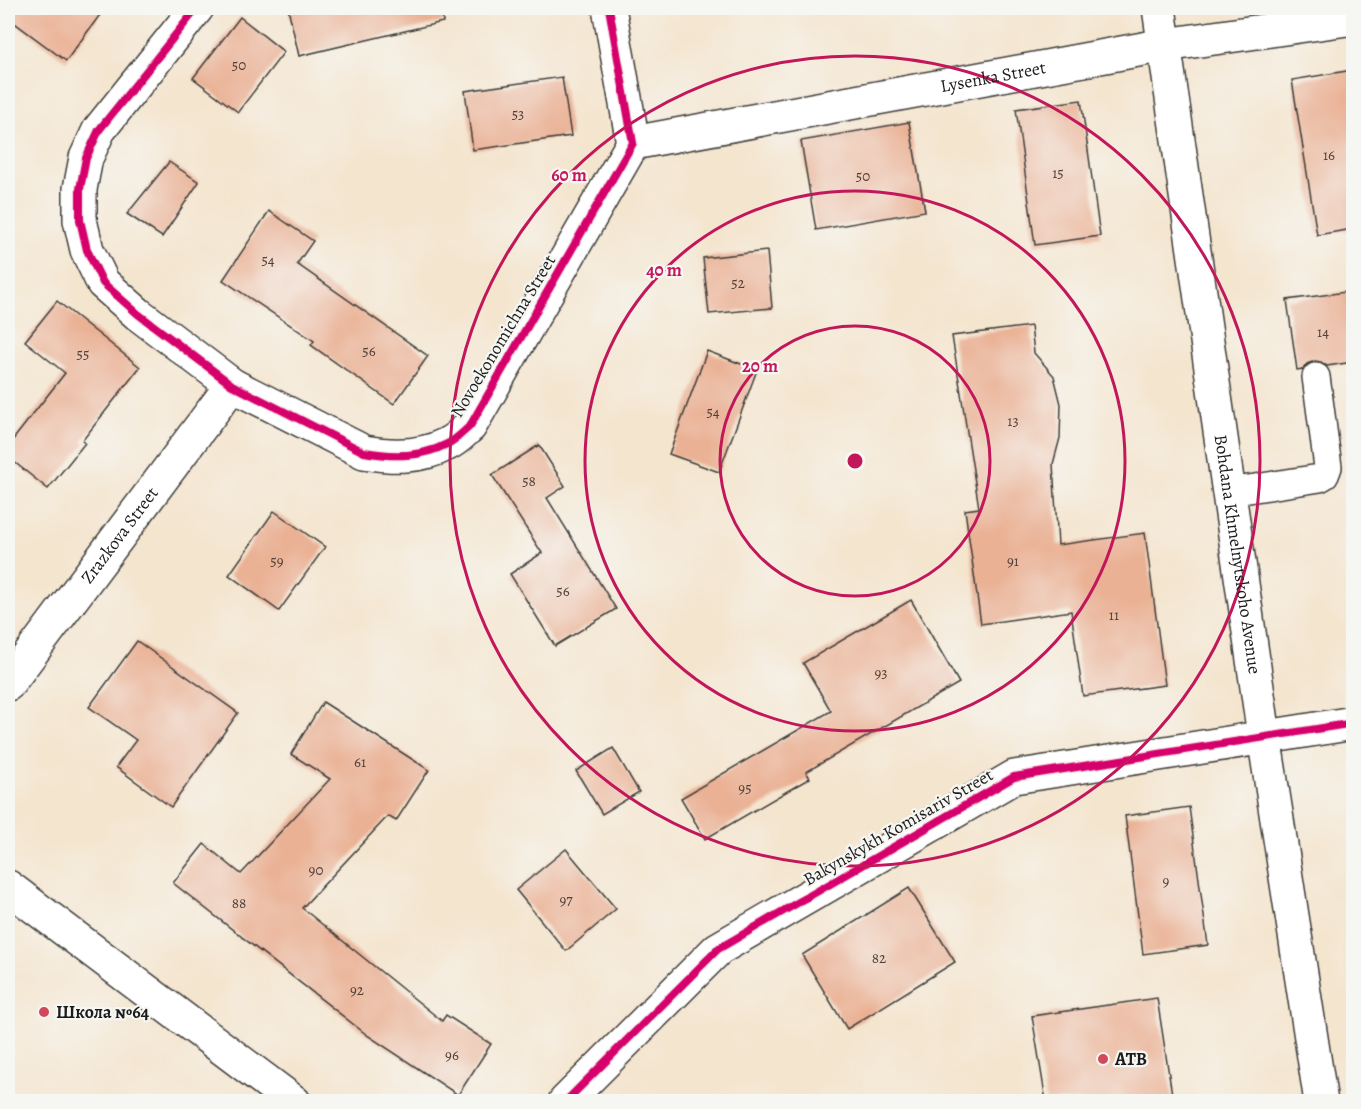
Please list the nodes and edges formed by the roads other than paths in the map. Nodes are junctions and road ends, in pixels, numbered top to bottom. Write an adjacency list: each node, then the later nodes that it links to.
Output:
1 (197, 8): 8 (street, Novoekonomichna Street)
2 (609, 8): 6 (street)
3 (1159, 8): 5 (street, Bohdana Khmelnytskoho Avenue)
4 (1353, 18): 5 (street, Lysenka Street)
5 (1165, 45): 6 (street, Lysenka Street); 9 (street, Bohdana Khmelnytskoho Avenue)
6 (633, 143): 8 (street, Novoekonomichna Street)
7 (1316, 377): 9 (lane)
8 (232, 385): 10 (street, Zrazkova Street)
9 (1228, 492): 12 (street, Bohdana Khmelnytskoho Avenue)
10 (8, 684)
11 (1353, 723): 12 (street, Bakynskykh Komisariv Street)
12 (1264, 736): 15 (street, Bakynskykh Komisariv Street); 16 (street, Bohdana Khmelnytskoho Avenue)
13 (8, 887): 14 (street)
14 (294, 1101)
15 (565, 1101)
16 (1321, 1101)

